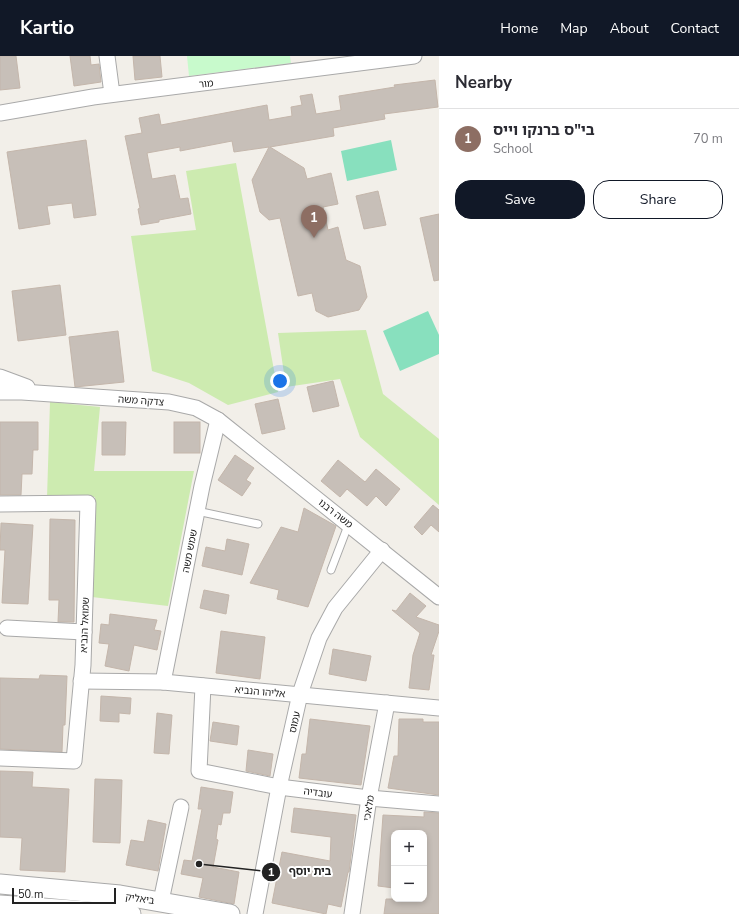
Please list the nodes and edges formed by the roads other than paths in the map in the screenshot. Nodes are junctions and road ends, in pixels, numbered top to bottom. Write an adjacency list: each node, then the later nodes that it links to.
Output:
1 (107, 56): 4 (street)
2 (414, 56): 3 (street, מור)
3 (357, 60): 4 (street, מור)
4 (112, 94): 5 (street, מור)
5 (0, 113)
6 (0, 377): 8 (street, צדקה משה)
7 (0, 392): 8 (street, צדקה משה)
8 (43, 393): 9 (street, צדקה משה)
9 (218, 420): 10 (street, צדקה משה); 12 (street, שמש משה)
10 (231, 431): 13 (street, משה רבנו)
11 (0, 504): 19 (street, שמואל הנביא)
12 (197, 511): 14 (lane); 21 (street, שמש משה)
13 (348, 523): 15 (street, משה רבנו); 16 (lane)
14 (258, 524)
15 (382, 550): 17 (street, משה רבנו); 23 (street, עמוס)
16 (331, 570)
17 (439, 597)
18 (7, 628): 19 (street)
19 (84, 632): 20 (street, שמואל הנביא)
20 (80, 681): 21 (street, אליהו הנביא); 26 (street, שמואל הנביא)
21 (163, 682): 22 (street, אליהו הנביא)
22 (203, 686): 23 (street, אליהו הנביא); 27 (street, עובדיה)
23 (300, 694): 24 (street, אליהו הנביא); 27 (street, עמוס)
24 (387, 703): 25 (street, אליהו הנביא); 28 (street, מלאכי)
25 (439, 708)
26 (0, 758)
27 (279, 787): 28 (street, עובדיה); 36 (street, עמוס)
28 (369, 798): 29 (street, עובדיה); 37 (street, מלאכי)
29 (439, 804)
30 (181, 807): 32 (street, ביאליק)
31 (0, 884): 32 (street, ביאליק)
32 (161, 901): 35 (street, ביאליק)
33 (0, 905): 34 (street, ביאליק)
34 (131, 914)
35 (229, 914)
36 (255, 914)
37 (352, 914)

